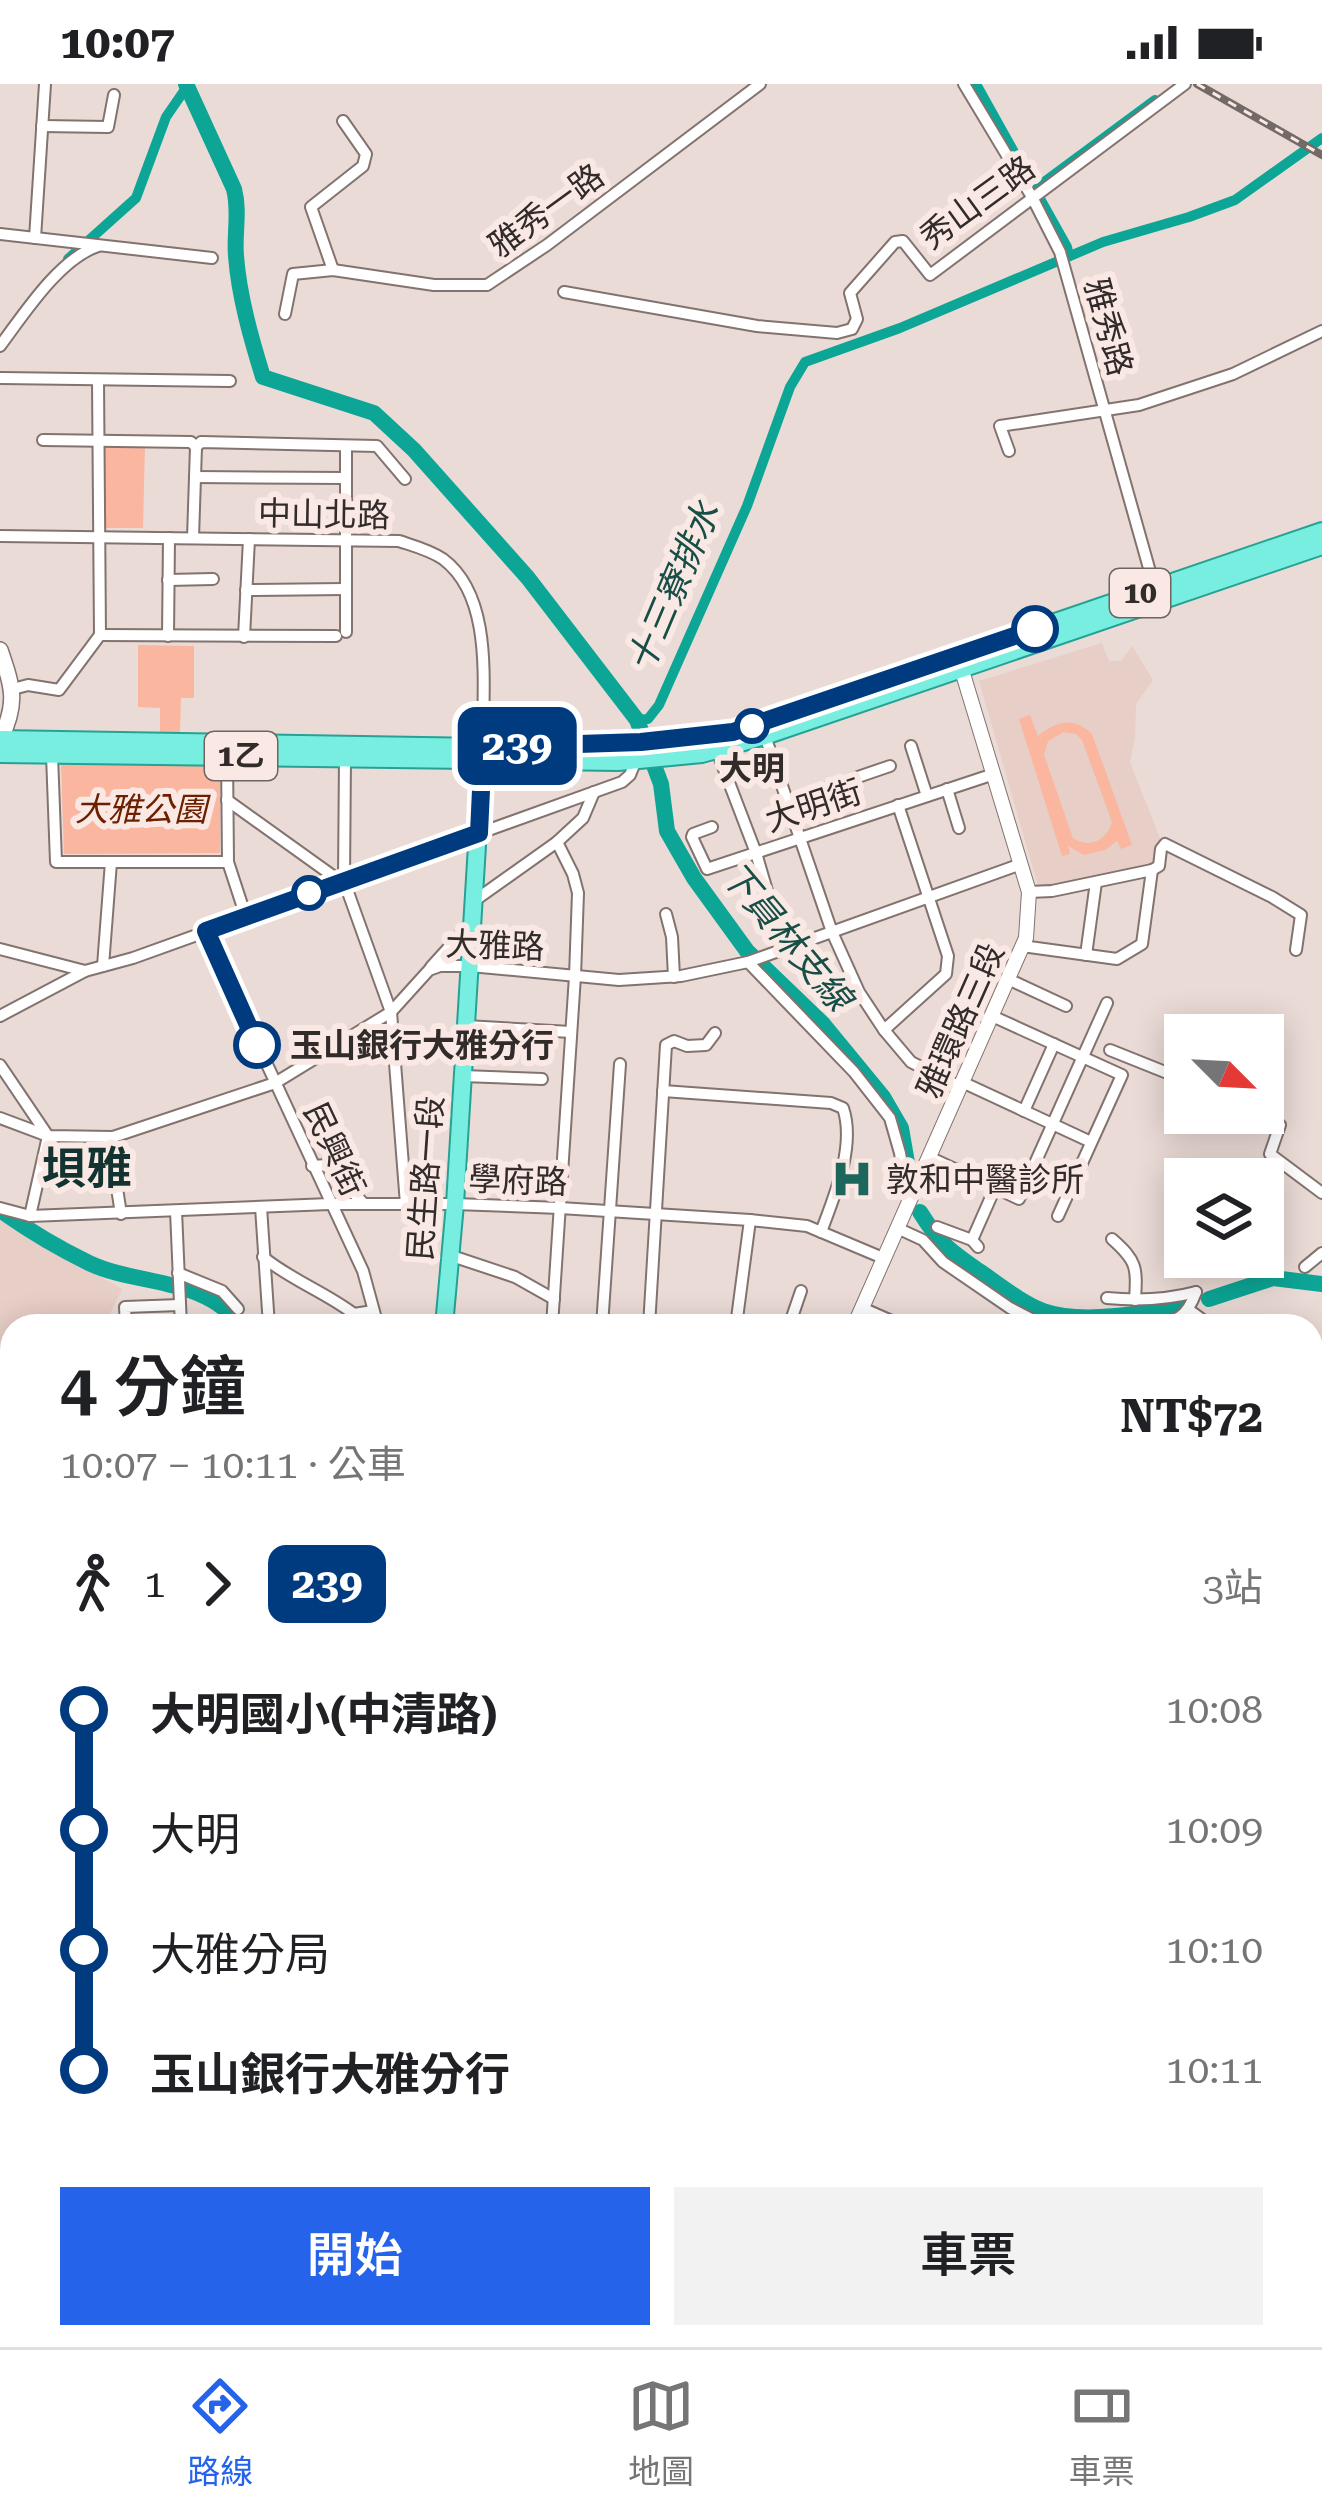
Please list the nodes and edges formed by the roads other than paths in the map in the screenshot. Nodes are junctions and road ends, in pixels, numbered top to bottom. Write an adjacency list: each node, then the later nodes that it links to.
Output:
1 (45, 84): 7 (street)
2 (760, 84): 13 (street, 雅秀一路)
3 (964, 84): 8 (street, 雅秀路)
4 (1185, 84): 8 (street, 秀山三路)
5 (114, 94): 7 (street)
6 (343, 121): 13 (street)
7 (42, 126): 10 (street)
8 (1031, 197): 14 (street, 秀山三路); 21 (street, 雅秀路)
9 (0, 234): 10 (street)
10 (34, 238): 11 (street)
11 (90, 244): 12 (street); 17 (street)
12 (212, 258)
13 (333, 270): 15 (street)
14 (564, 292)
15 (285, 314)
16 (1322, 332): 21 (street)
17 (0, 346)
18 (1, 378): 19 (street)
19 (98, 380): 20 (street); 23 (street)
20 (230, 381)
21 (1104, 412): 26 (street); 42 (street, 雅秀路)
22 (43, 440): 23 (street)
23 (99, 441): 25 (street); 32 (street)
24 (346, 446): 25 (street); 28 (street); 29 (street)
25 (196, 447): 27 (street)
26 (1009, 451)
27 (195, 477): 28 (street); 34 (street)
28 (346, 478): 36 (street)
29 (405, 479)
30 (1322, 530): 42 (main road, 10)
31 (0, 536): 32 (street, 中山北路)
32 (97, 538): 33 (street, 中山北路); 43 (street)
33 (169, 538): 34 (street, 中山北路); 39 (street)
34 (194, 538): 35 (street, 中山北路)
35 (249, 539): 36 (street, 中山北路); 41 (street)
36 (345, 540): 40 (street); 54 (street, 中山北路)
37 (1322, 546): 42 (main road, 10)
38 (213, 579): 39 (street)
39 (168, 580): 44 (street)
40 (346, 589): 41 (street); 45 (street)
41 (246, 590): 45 (street)
42 (1157, 595): 47 (main road, 10)
43 (100, 635): 44 (street); 48 (street)
44 (168, 636): 45 (street)
45 (244, 637)
46 (0, 650): 48 (main road)
47 (959, 663): 49 (main road, 10); 52 (main road, 10); 60 (street, 雅環路三段)
48 (13, 689): 50 (main road)
49 (765, 736): 53 (main road, 10); 65 (street)
50 (0, 739): 54 (main road, 1乙)
51 (911, 746): 63 (street)
52 (645, 750): 53 (main road, 10); 54 (main road, 10); 62 (street)
53 (717, 751): 72 (street)
54 (483, 753): 58 (main road, 1乙); 69 (main road, 民生路一段)
55 (0, 754): 56 (main road, 1乙)
56 (52, 755): 57 (main road, 1乙); 73 (street)
57 (227, 756): 58 (main road, 1乙); 64 (street)
58 (345, 758): 77 (street)
59 (890, 766): 65 (street)
60 (994, 773): 61 (street, 大明街); 75 (street, 雅環路三段)
61 (947, 789): 63 (street, 大明街); 68 (street)
62 (593, 793): 69 (street); 71 (street)
63 (927, 796): 66 (street, 大明街)
64 (227, 800): 74 (street); 77 (street)
65 (788, 801): 70 (street)
66 (898, 806): 70 (street, 大明街); 80 (street)
67 (712, 827): 72 (street, 大明街)
68 (959, 828)
69 (479, 833): 77 (street); 81 (main road, 民生路一段)
70 (801, 838): 72 (street, 大明街); 85 (street)
71 (557, 842): 81 (street); 96 (street)
72 (756, 853): 88 (street)
73 (111, 862): 74 (street); 92 (street)
74 (228, 862): 83 (street)
75 (1021, 864): 79 (street, 雅環路三段); 80 (street, 大雅路)
76 (1152, 870): 78 (street); 89 (street); 90 (street)
77 (344, 880): 83 (street); 101 (street)
78 (1096, 882): 79 (street); 90 (street)
79 (1029, 892): 86 (street, 雅環路三段)
80 (928, 897): 85 (street, 大雅路); 105 (street)
81 (474, 911): 93 (main road, 民生路一段); 94 (street)
82 (666, 914): 97 (street)
83 (246, 916): 84 (street)
84 (206, 931): 92 (street); 116 (street, 民興街)
85 (832, 932): 88 (street, 大雅路); 105 (street)
86 (1022, 946): 90 (street); 98 (street, 雅環路三段)
87 (0, 949): 95 (street)
88 (784, 949): 91 (street, 大雅路)
89 (1296, 950)
90 (1087, 955)
91 (748, 962): 97 (street, 大雅路); 130 (street)
92 (103, 966): 95 (street)
93 (470, 966): 94 (street, 大雅路); 96 (street, 大雅路); 104 (main road, 民生路一段)
94 (429, 970): 101 (street, 大雅路)
95 (85, 971): 102 (street)
96 (575, 976): 97 (street, 大雅路); 106 (street)
97 (674, 976)
98 (1008, 980): 100 (street); 103 (street, 雅環路三段)
99 (1107, 1004): 110 (street)
100 (1066, 1006)
101 (392, 1012): 116 (street, 大雅路); 133 (street)
102 (0, 1016)
103 (992, 1016): 108 (street); 117 (street, 雅環路三段)
104 (466, 1025): 106 (street); 114 (main road, 民生路一段)
105 (884, 1030): 117 (street)
106 (571, 1033): 137 (street)
107 (715, 1033): 118 (street)
108 (1054, 1044): 110 (street); 119 (street)
109 (1110, 1051): 113 (street)
110 (1083, 1057): 121 (street); 125 (street)
111 (620, 1064): 139 (street)
112 (0, 1065): 123 (street)
113 (1164, 1072)
114 (463, 1076): 115 (street); 134 (main road, 民生路一段)
115 (542, 1079)
116 (275, 1083): 124 (street, 大雅路); 127 (street, 民興街)
117 (961, 1085): 119 (street); 126 (street, 雅環路三段)
118 (663, 1091): 141 (street); 147 (street)
119 (1024, 1111): 121 (street)
120 (0, 1118): 123 (street, 大雅路)
121 (1053, 1124): 125 (street); 128 (street)
122 (1277, 1134): 129 (street)
123 (48, 1136): 124 (street, 大雅路); 142 (street)
124 (110, 1137): 140 (street)
125 (1091, 1142): 143 (street)
126 (926, 1163): 128 (street); 130 (street, 雅環路三段)
127 (312, 1166): 131 (street, 民興街); 132 (street)
128 (995, 1188): 145 (street)
129 (1322, 1193)
130 (908, 1203): 146 (street, 雅環路三段)
131 (329, 1204): 132 (street, 學府路); 135 (street, 學府路); 163 (street, 民興街)
132 (364, 1204): 133 (street, 學府路)
133 (406, 1204): 134 (street, 學府路)
134 (455, 1204): 137 (street, 學府路); 150 (main road, 民生路一段)
135 (261, 1207): 138 (street, 學府路); 151 (street)
136 (0, 1208): 142 (street, 學府路)
137 (560, 1208): 139 (street, 學府路); 157 (street)
138 (176, 1211): 140 (street, 學府路); 154 (street)
139 (610, 1211): 141 (street, 學府路); 170 (street)
140 (121, 1214): 142 (street, 學府路)
141 (655, 1214): 144 (street, 學府路); 171 (street)
142 (29, 1216)
143 (1058, 1216)
144 (750, 1220): 147 (street, 學府路); 172 (street)
145 (937, 1227)
146 (897, 1228): 152 (street, 雅環路三段); 176 (street)
147 (821, 1232): 152 (street, 學府路)
148 (1112, 1239): 158 (street)
149 (1322, 1252): 153 (street)
150 (449, 1255): 157 (street); 168 (main road, 民生路一段)
151 (263, 1257): 163 (street); 166 (street)
152 (884, 1258): 160 (street, 雅環路三段)
153 (1305, 1267)
154 (178, 1276): 159 (street); 161 (street)
155 (801, 1291): 173 (street)
156 (1107, 1298): 158 (street)
157 (554, 1299): 169 (street)
158 (1135, 1300): 162 (street)
159 (180, 1302): 164 (street); 165 (street)
160 (862, 1308): 174 (street, 雅環路三段); 175 (street)
161 (238, 1309)
162 (1189, 1310): 177 (street); 178 (street)
163 (374, 1311): 167 (street, 民興街)
164 (125, 1314)
165 (180, 1314)
166 (268, 1314)
167 (375, 1314)
168 (445, 1314)
169 (553, 1314)
170 (603, 1314)
171 (650, 1314)
172 (739, 1314)
173 (793, 1314)
174 (859, 1314)
175 (876, 1314)
176 (1022, 1314)
177 (1184, 1314)
178 (1194, 1314)

